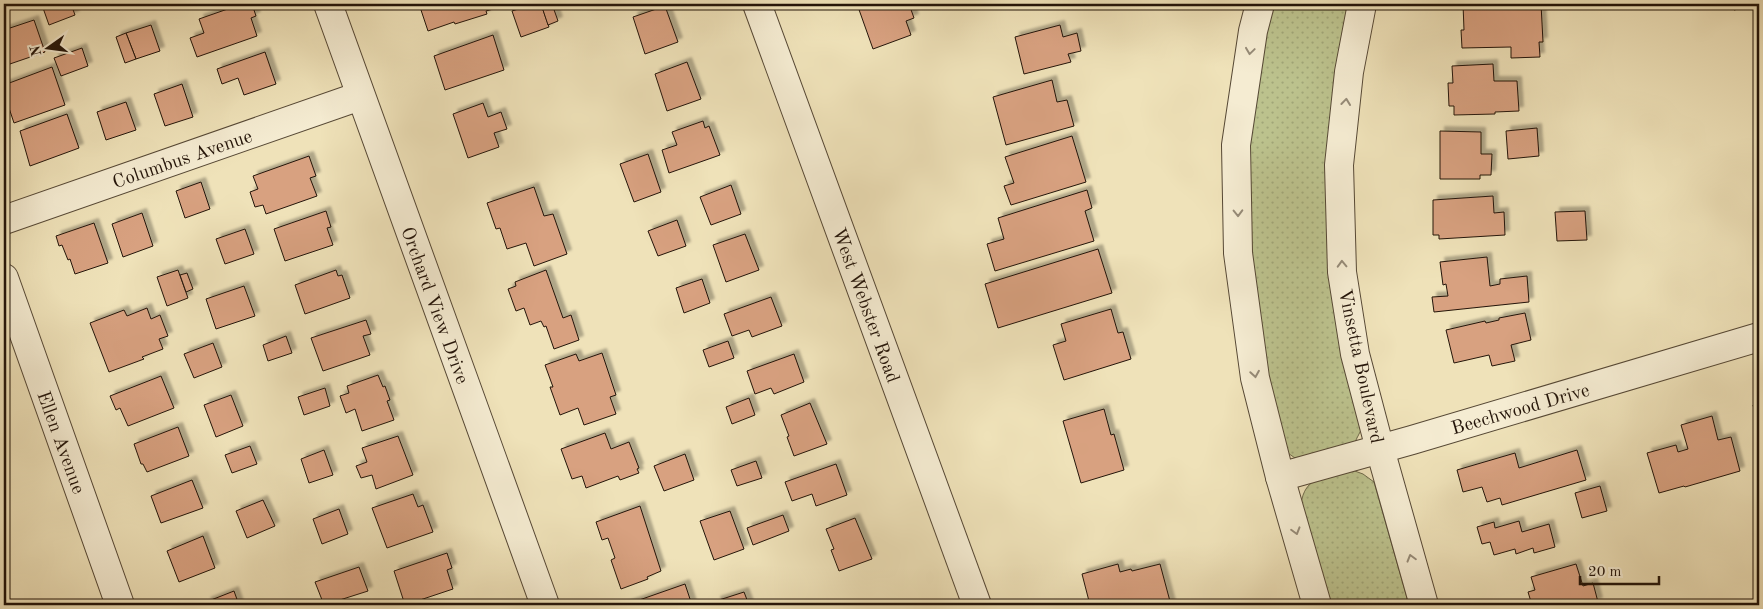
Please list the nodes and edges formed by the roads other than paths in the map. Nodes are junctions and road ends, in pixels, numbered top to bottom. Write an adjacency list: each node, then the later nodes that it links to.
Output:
1 (328, 4): 5 (street, Orchard View Drive)
2 (757, 4): 13 (street, West Webster Road)
3 (1260, 4): 10 (street, one-way to 10)
4 (1362, 4): 9 (street, Vinsetta Boulevard, one-way to 4)
5 (360, 96): 6 (street, Columbus Avenue); 12 (street, Orchard View Drive)
6 (4, 220)
7 (4, 278): 11 (street, Ellen Avenue)
8 (1759, 337): 9 (street, Beechwood Drive)
9 (1380, 449): 10 (street, Beechwood Drive); 15 (street, Vinsetta Boulevard, one-way to 9)
10 (1280, 476): 14 (street, one-way to 14)
11 (120, 605)
12 (545, 605)
13 (976, 605)
14 (1317, 605)
15 (1424, 605)

